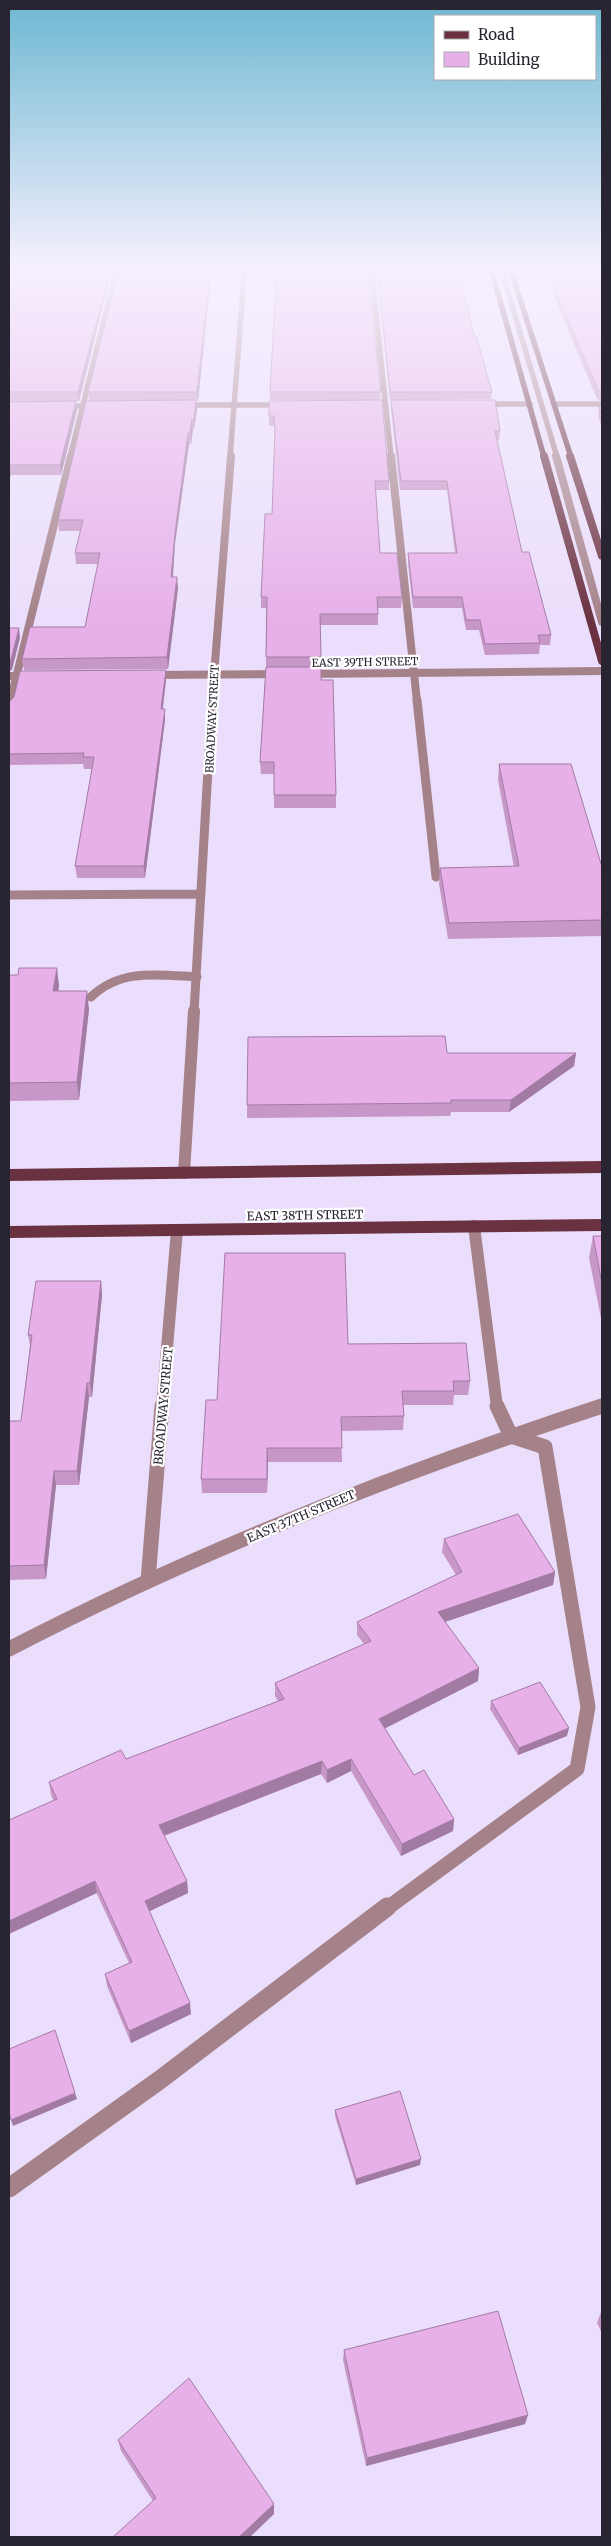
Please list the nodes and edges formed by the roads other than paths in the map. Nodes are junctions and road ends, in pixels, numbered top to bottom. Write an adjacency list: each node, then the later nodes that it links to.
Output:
1 (89, 384): 18 (street)
2 (238, 384): 12 (street, BROADWAY STREET)
3 (382, 384): 15 (street)
4 (524, 384): 8 (main road)
5 (536, 384): 21 (street)
6 (548, 384): 9 (main road)
7 (469, 404): 8 (street)
8 (530, 404): 22 (main road)
9 (555, 404): 10 (street); 20 (main road)
10 (602, 404)
11 (170, 405): 12 (street)
12 (236, 405): 13 (street); 25 (street, BROADWAY STREET)
13 (290, 405)
14 (375, 405): 15 (street)
15 (384, 405): 16 (street); 24 (street)
16 (394, 405)
17 (55, 406): 18 (street)
18 (84, 406): 19 (street); 29 (street)
19 (112, 406)
20 (602, 556)
21 (602, 622)
22 (602, 662)
23 (602, 671): 24 (street, EAST 39TH STREET)
24 (414, 672): 27 (street, EAST 39TH STREET); 32 (street)
25 (214, 674): 26 (street); 28 (street); 33 (street, BROADWAY STREET)
26 (288, 674)
27 (297, 674)
28 (136, 675)
29 (13, 676): 30 (street); 31 (street)
30 (46, 676)
31 (9, 706)
32 (436, 877)
33 (201, 894): 34 (street); 35 (street, BROADWAY STREET)
34 (9, 895)
35 (197, 977): 36 (street); 38 (street, BROADWAY STREET)
36 (91, 997)
37 (602, 1167): 38 (main road)
38 (184, 1173): 39 (main road)
39 (9, 1175)
40 (602, 1225): 41 (main road, EAST 38TH STREET)
41 (474, 1226): 42 (main road, EAST 38TH STREET); 45 (street)
42 (177, 1230): 43 (main road, EAST 38TH STREET); 46 (street, BROADWAY STREET)
43 (9, 1232)
44 (602, 1406): 45 (street, EAST 37TH STREET)
45 (511, 1436): 46 (street, EAST 37TH STREET); 48 (street)
46 (148, 1581): 47 (street, EAST 37TH STREET)
47 (9, 1649)
48 (9, 2188)

